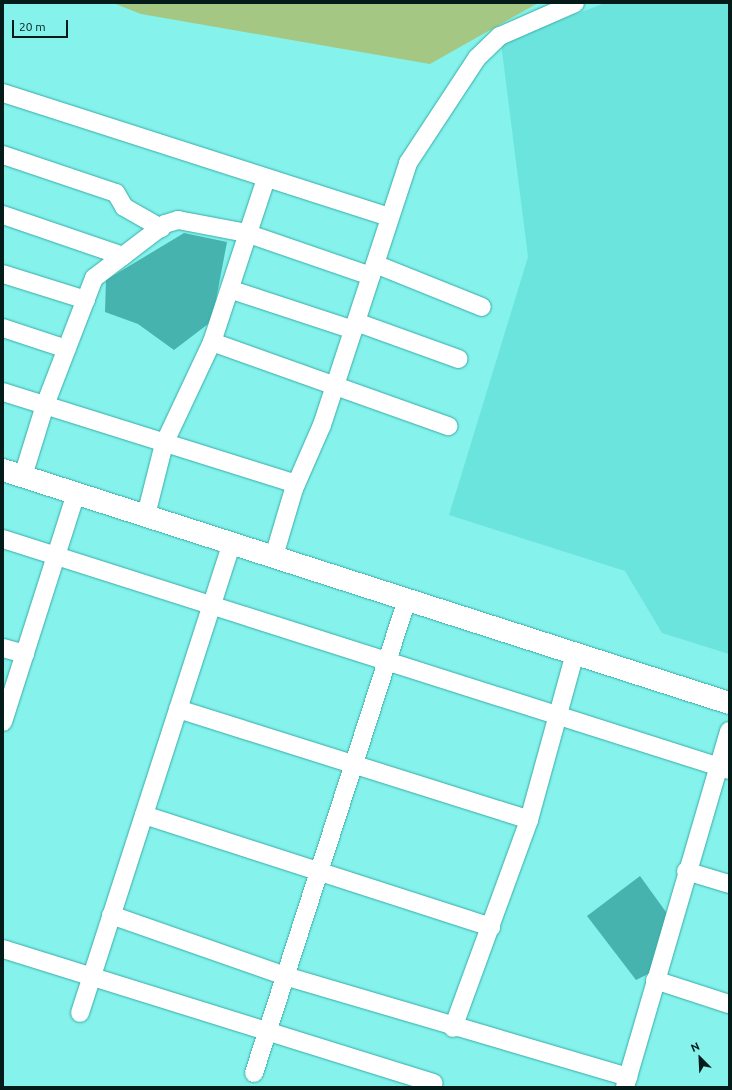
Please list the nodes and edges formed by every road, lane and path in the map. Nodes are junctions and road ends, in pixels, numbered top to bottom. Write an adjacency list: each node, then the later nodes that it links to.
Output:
1 (576, 3): 6 (street)
2 (3, 93): 4 (street)
3 (3, 155): 7 (street)
4 (266, 179): 6 (street); 8 (street)
5 (3, 215): 9 (street)
6 (390, 217): 10 (street)
7 (161, 228): 8 (street); 9 (street)
8 (246, 233): 10 (street); 12 (street)
9 (123, 256): 13 (street)
10 (373, 270): 14 (street); 15 (street)
11 (3, 274): 13 (street)
12 (232, 290): 15 (street); 17 (street)
13 (86, 300): 18 (street)
14 (482, 307)
15 (355, 326): 19 (street); 20 (street)
16 (3, 328): 18 (street)
17 (212, 342): 20 (street); 24 (street)
18 (67, 349): 22 (street)
19 (459, 358)
20 (335, 386): 23 (street); 26 (street)
21 (3, 392): 22 (street)
22 (45, 405): 24 (street); 25 (street)
23 (448, 426)
24 (164, 444): 26 (street); 28 (street)
25 (13, 473): 27 (street)
26 (296, 484): 32 (street)
27 (76, 493): 28 (street); 31 (street)
28 (146, 516): 30 (street)
29 (3, 539): 31 (street)
30 (232, 543): 32 (street); 34 (street)
31 (56, 556): 34 (street); 37 (street)
32 (274, 556): 33 (street)
33 (407, 599): 36 (street); 38 (street)
34 (212, 605): 38 (street); 40 (street)
35 (3, 648): 37 (street)
36 (575, 653): 39 (street); 41 (street)
37 (25, 654): 42 (street)
38 (386, 661): 41 (street); 44 (street)
39 (729, 703)
40 (178, 709): 44 (street); 46 (street)
41 (560, 716): 45 (street); 47 (street)
42 (3, 722)
43 (729, 731): 45 (street)
44 (353, 765): 47 (street); 49 (street)
45 (723, 768): 48 (street)
46 (144, 815): 49 (street); 51 (street)
47 (529, 820): 52 (street)
48 (686, 871): 50 (street); 56 (street)
49 (319, 872): 52 (street); 55 (street)
50 (729, 884)
51 (112, 915): 54 (street); 55 (street)
52 (491, 927): 59 (street)
53 (3, 949): 54 (street)
54 (92, 976): 58 (street); 60 (street)
55 (285, 976): 59 (street); 60 (street)
56 (655, 980): 57 (street); 62 (street)
57 (729, 1004)
58 (80, 1013)
59 (453, 1028): 62 (street)
60 (267, 1033): 61 (street); 63 (street)
61 (254, 1073)
62 (626, 1082)
63 (434, 1083)

